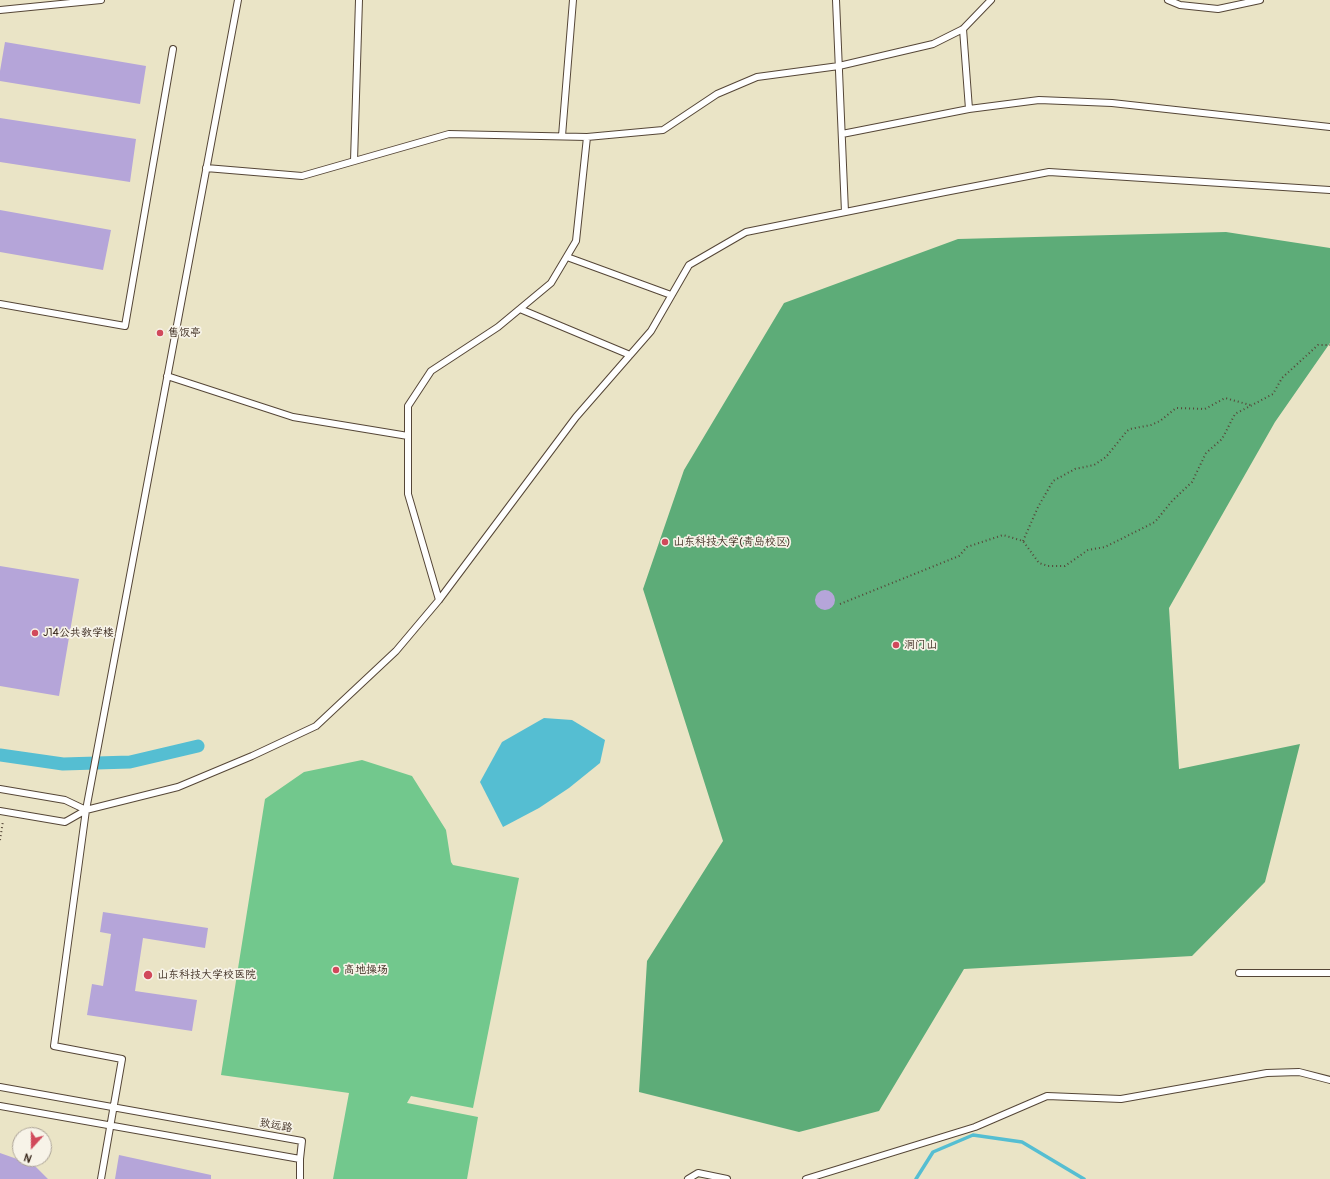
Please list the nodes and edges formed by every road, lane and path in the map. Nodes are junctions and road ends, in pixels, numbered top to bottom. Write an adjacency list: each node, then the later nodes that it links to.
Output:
1 (101, 0): 9 (lane)
2 (238, 0): 19 (lane)
3 (359, 0): 18 (lane)
4 (572, 0): 16 (lane)
5 (836, 0): 12 (lane)
6 (991, 0): 10 (lane)
7 (1168, 0): 8 (lane)
8 (1260, 0)
9 (0, 10)
10 (963, 29): 12 (lane); 13 (lane)
11 (173, 49): 24 (lane)
12 (839, 66): 15 (lane); 17 (lane)
13 (969, 109): 14 (lane); 15 (lane)
14 (1330, 128)
15 (842, 134): 21 (lane)
16 (562, 136): 17 (lane); 18 (lane)
17 (587, 137): 22 (lane)
18 (354, 161): 19 (lane)
19 (206, 168): 28 (lane)
20 (1330, 190): 21 (lane)
21 (845, 212): 23 (lane)
22 (567, 256): 23 (lane); 25 (lane)
23 (671, 295): 27 (lane)
24 (0, 304)
25 (520, 309): 27 (lane); 30 (lane)
26 (1330, 345): 29 (path)
27 (630, 355): 32 (lane)
28 (167, 376): 30 (lane); 35 (lane)
29 (1250, 405): 31 (path); 31 (path)
30 (408, 436): 32 (lane)
31 (1024, 541): 33 (path)
32 (439, 600): 35 (lane)
33 (840, 604)
34 (0, 790): 35 (lane)
35 (86, 810): 36 (lane); 43 (lane)
36 (3, 811): 37 (path)
37 (0, 840)
38 (1239, 973): 39 (lane)
39 (1330, 973)
40 (1330, 1080): 50 (lane)
41 (0, 1087): 43 (lane, 致远路)
42 (0, 1106): 44 (lane)
43 (114, 1107): 44 (lane); 45 (lane, 致远路)
44 (110, 1126): 45 (lane); 46 (lane)
45 (300, 1159): 47 (lane)
46 (101, 1179)
47 (300, 1179)
48 (688, 1179): 49 (lane)
49 (727, 1179)
50 (806, 1179)

